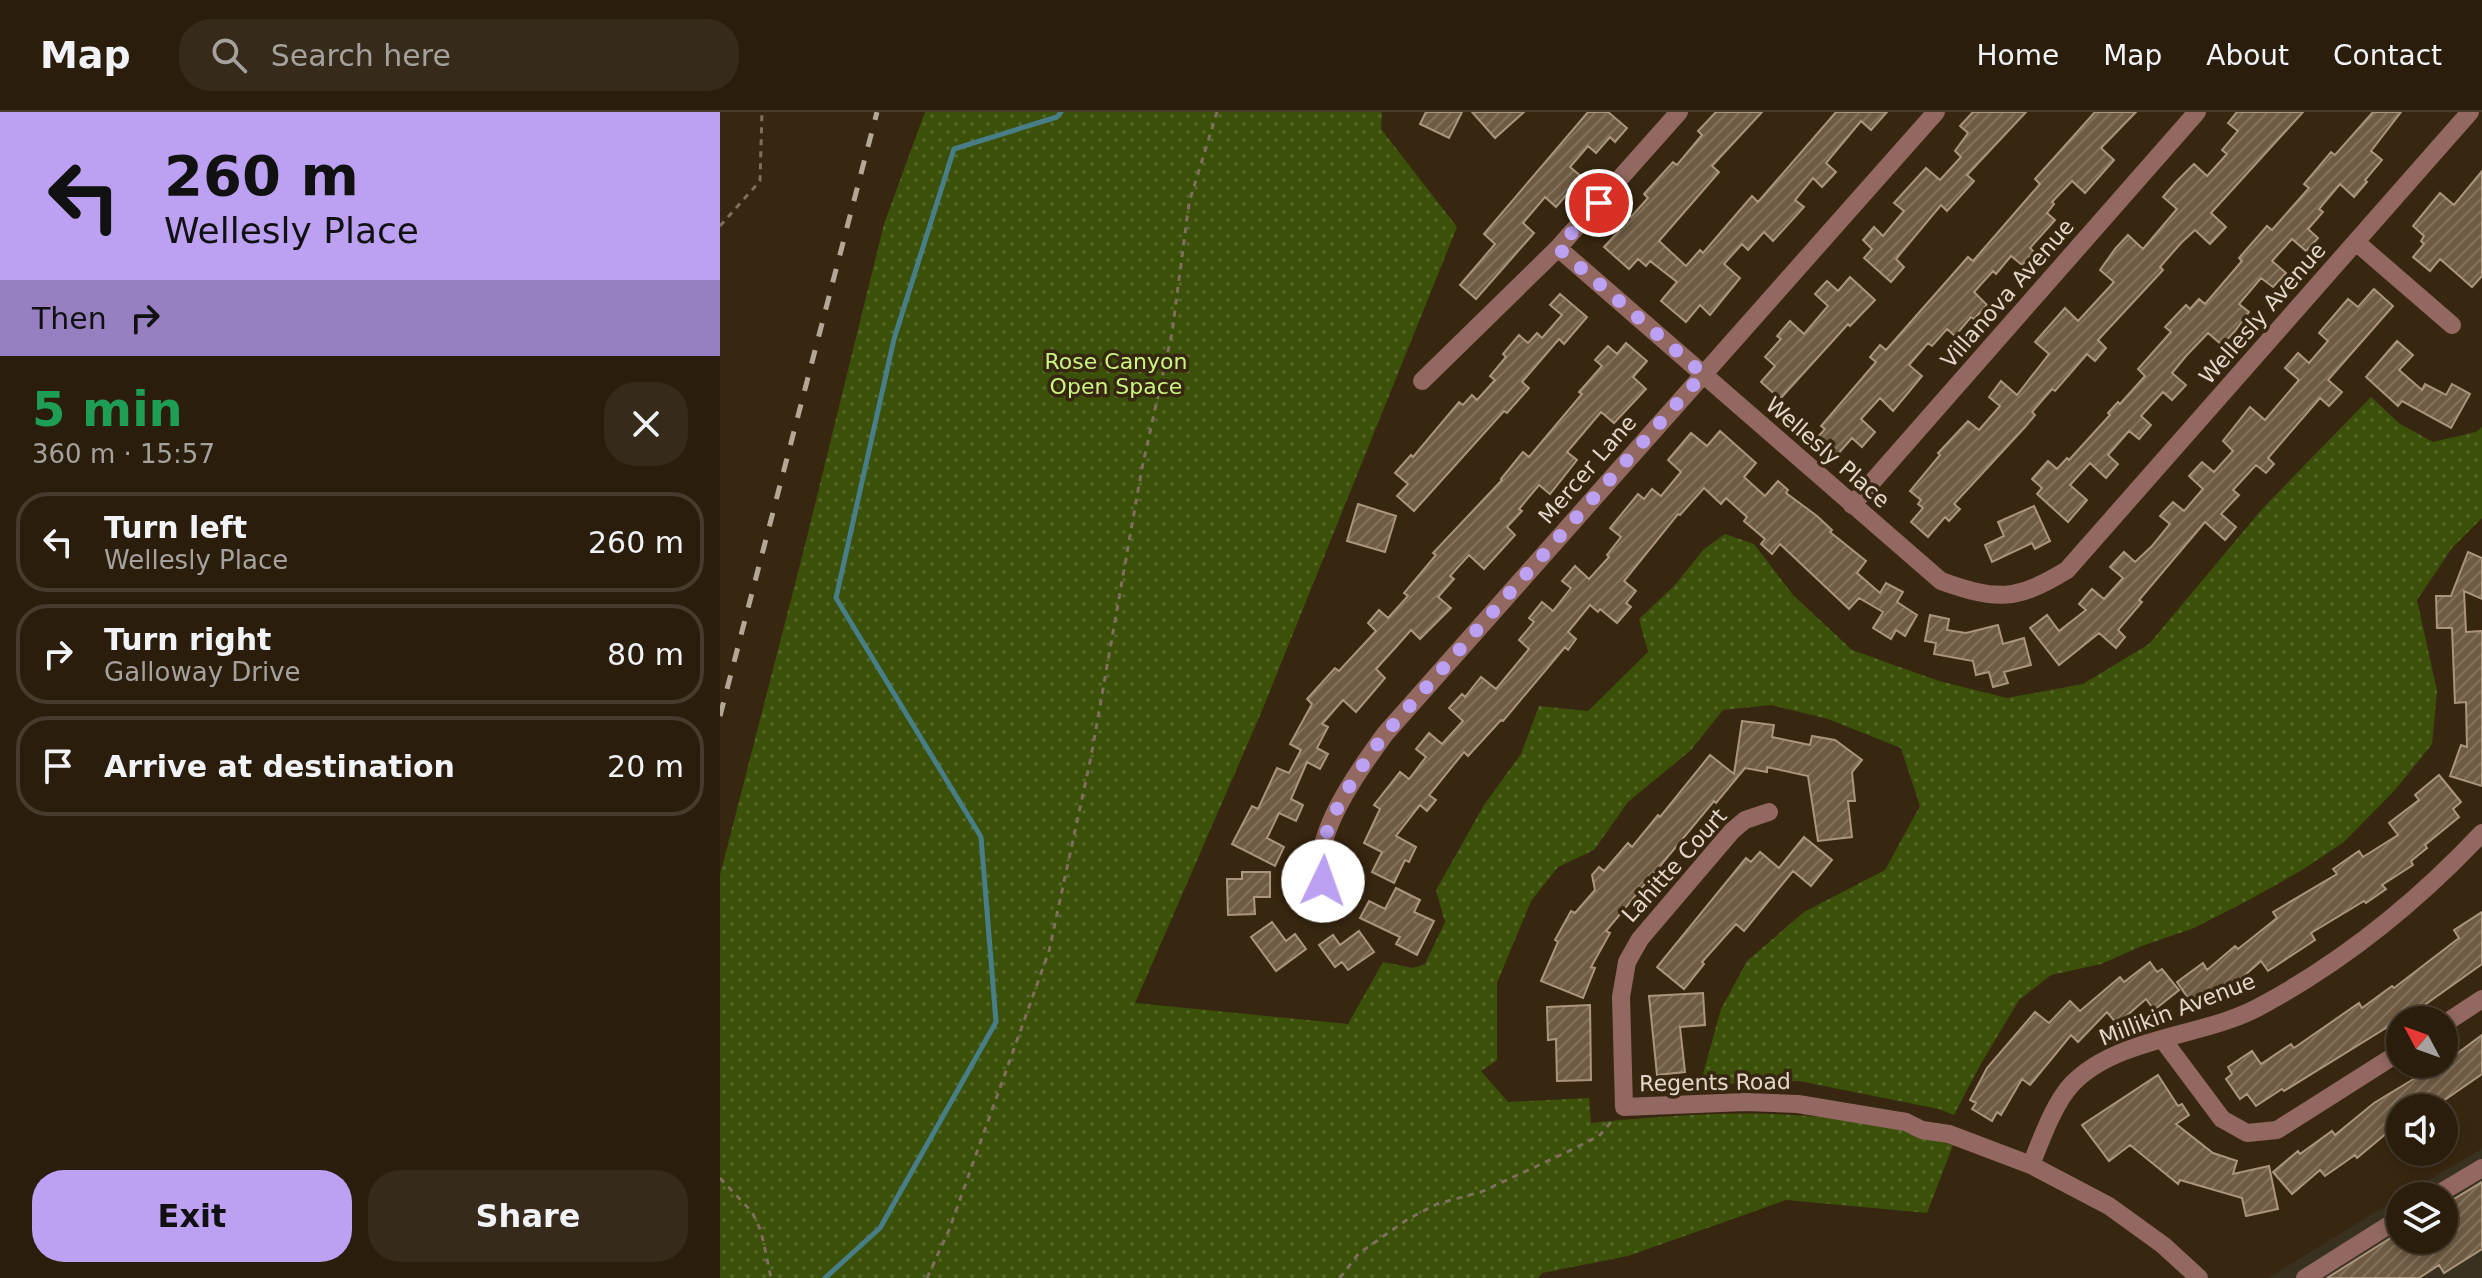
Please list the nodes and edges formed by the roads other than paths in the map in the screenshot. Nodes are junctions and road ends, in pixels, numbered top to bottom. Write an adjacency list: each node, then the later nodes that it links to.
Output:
1 (1679, 112): 6 (street)
2 (1936, 112): 8 (street, Mercer Lane)
3 (2197, 112): 10 (street, Villanova Avenue)
4 (2470, 112): 5 (street, Wellesly Avenue)
5 (2356, 242): 7 (street); 11 (street, Wellesly Avenue)
6 (1558, 248): 8 (street, Wellesly Place); 9 (street)
7 (2452, 325)
8 (1703, 374): 10 (street, Wellesly Place); 14 (street, Mercer Lane)
9 (1422, 381)
10 (1852, 505): 11 (street, Wellesly Place)
11 (2090, 546)
12 (1769, 812): 19 (street, Lahitte Court)
13 (2482, 833): 17 (street, Millikin Avenue)
14 (1323, 881)
15 (2482, 999): 16 (street)
16 (2458, 1015)
17 (2163, 1040): 18 (street); 20 (street, Millikin Avenue)
18 (2386, 1061)
19 (1624, 1107): 20 (street, Regents Road)
20 (2031, 1165): 24 (street, Regents Road)
21 (2482, 1168): 22 (street)
22 (2458, 1182)
23 (2386, 1227): 25 (street)
24 (2196, 1277)
25 (2305, 1278)

